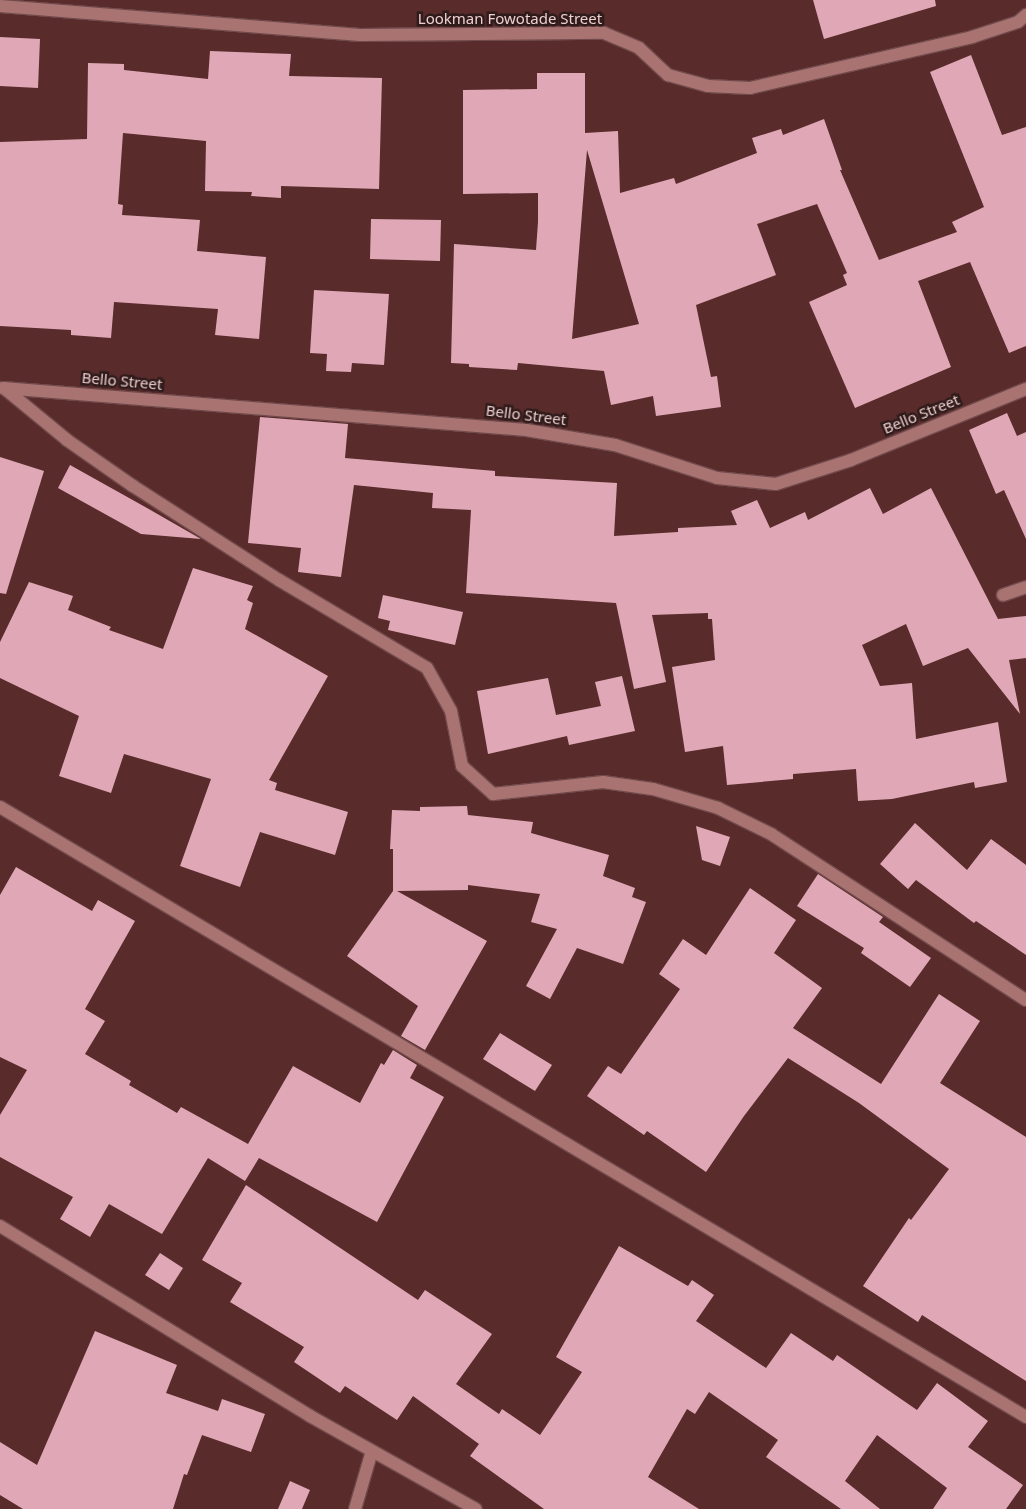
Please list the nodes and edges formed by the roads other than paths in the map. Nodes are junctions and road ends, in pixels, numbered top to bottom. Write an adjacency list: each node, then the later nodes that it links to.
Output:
1 (0, 6): 2 (street, Lookman Fowotade Street)
2 (1026, 15)
3 (2, 388): 4 (street, Bello Street); 8 (street)
4 (1026, 389)
5 (1026, 587): 6 (street)
6 (1003, 595)
7 (0, 807): 10 (street)
8 (1026, 1000)
9 (0, 1226): 11 (street)
10 (1026, 1417)
11 (372, 1451): 12 (street); 13 (street)
12 (355, 1509)
13 (476, 1509)

